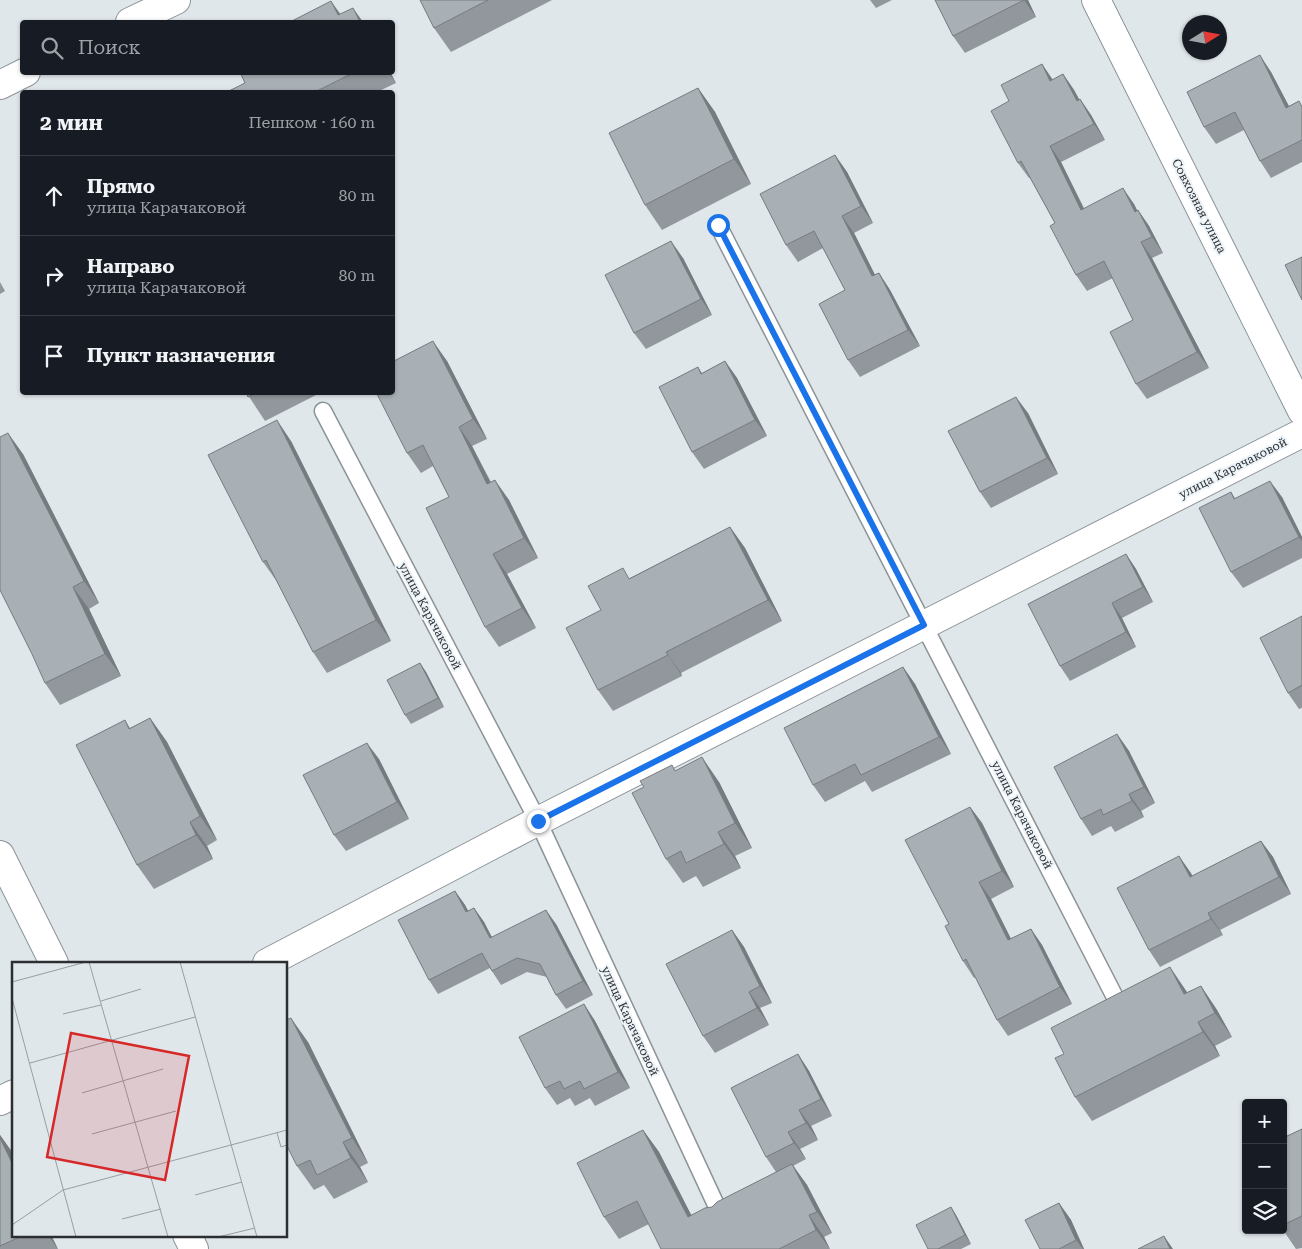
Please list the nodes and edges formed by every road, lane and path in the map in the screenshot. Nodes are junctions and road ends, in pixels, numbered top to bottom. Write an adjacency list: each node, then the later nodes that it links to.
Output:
1 (176, 0): 3 (street)
2 (1096, 0): 8 (street, Совхозная улица)
3 (134, 20)
4 (20, 75): 5 (street)
5 (0, 85)
6 (718, 225): 10 (lane, улица Карачаковой)
7 (323, 411): 11 (lane, улица Карачаковой)
8 (1302, 411)
9 (1302, 433): 10 (street, улица Карачаковой)
10 (924, 625): 11 (street, улица Карачаковой); 15 (lane, улица Карачаковой)
11 (538, 821): 14 (street, улица Карачаковой); 18 (lane, улица Карачаковой)
12 (0, 855): 13 (street)
13 (54, 962)
14 (268, 962)
15 (1119, 1005)
16 (12, 1095): 17 (street)
17 (0, 1101)
18 (723, 1220)
19 (188, 1236): 20 (street)
20 (194, 1249)

